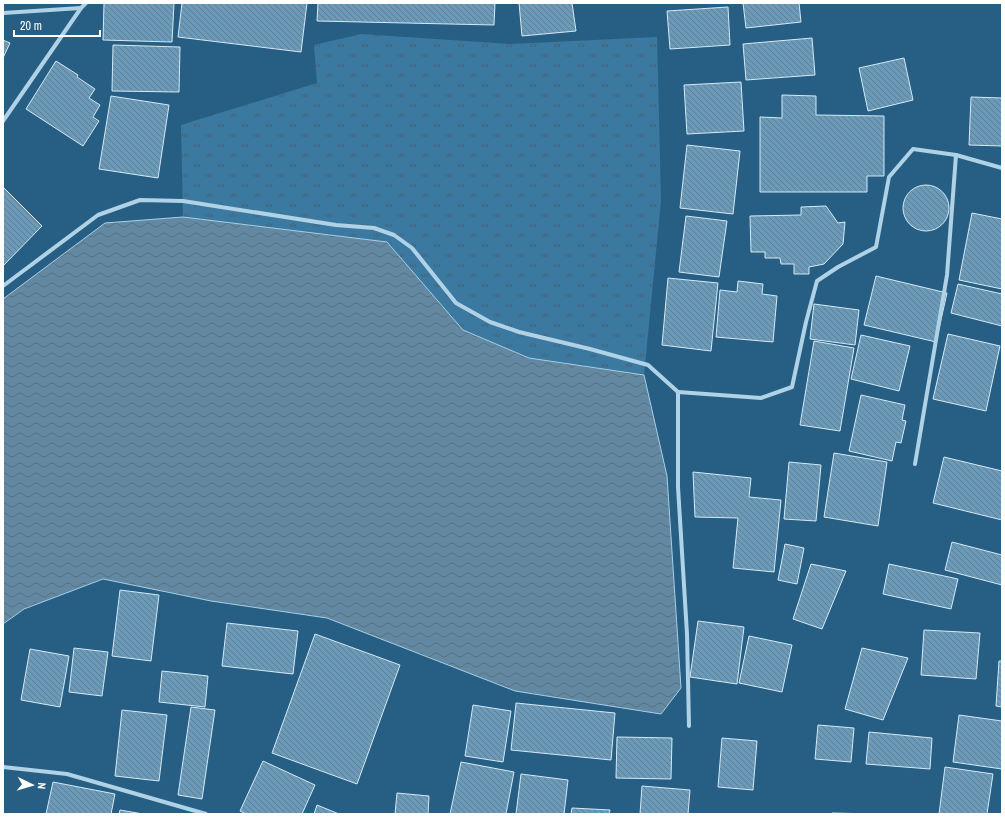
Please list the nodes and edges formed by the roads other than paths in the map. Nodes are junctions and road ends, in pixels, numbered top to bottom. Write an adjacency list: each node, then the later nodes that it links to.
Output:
1 (86, 3): 2 (street)
2 (81, 8): 3 (street); 4 (street)
3 (3, 13)
4 (3, 121)
5 (956, 155): 6 (street); 8 (street); 9 (street)
6 (1002, 168)
7 (3, 286): 8 (street)
8 (678, 392): 10 (street)
9 (915, 464)
10 (690, 726)
11 (3, 767): 12 (street)
12 (206, 814)

